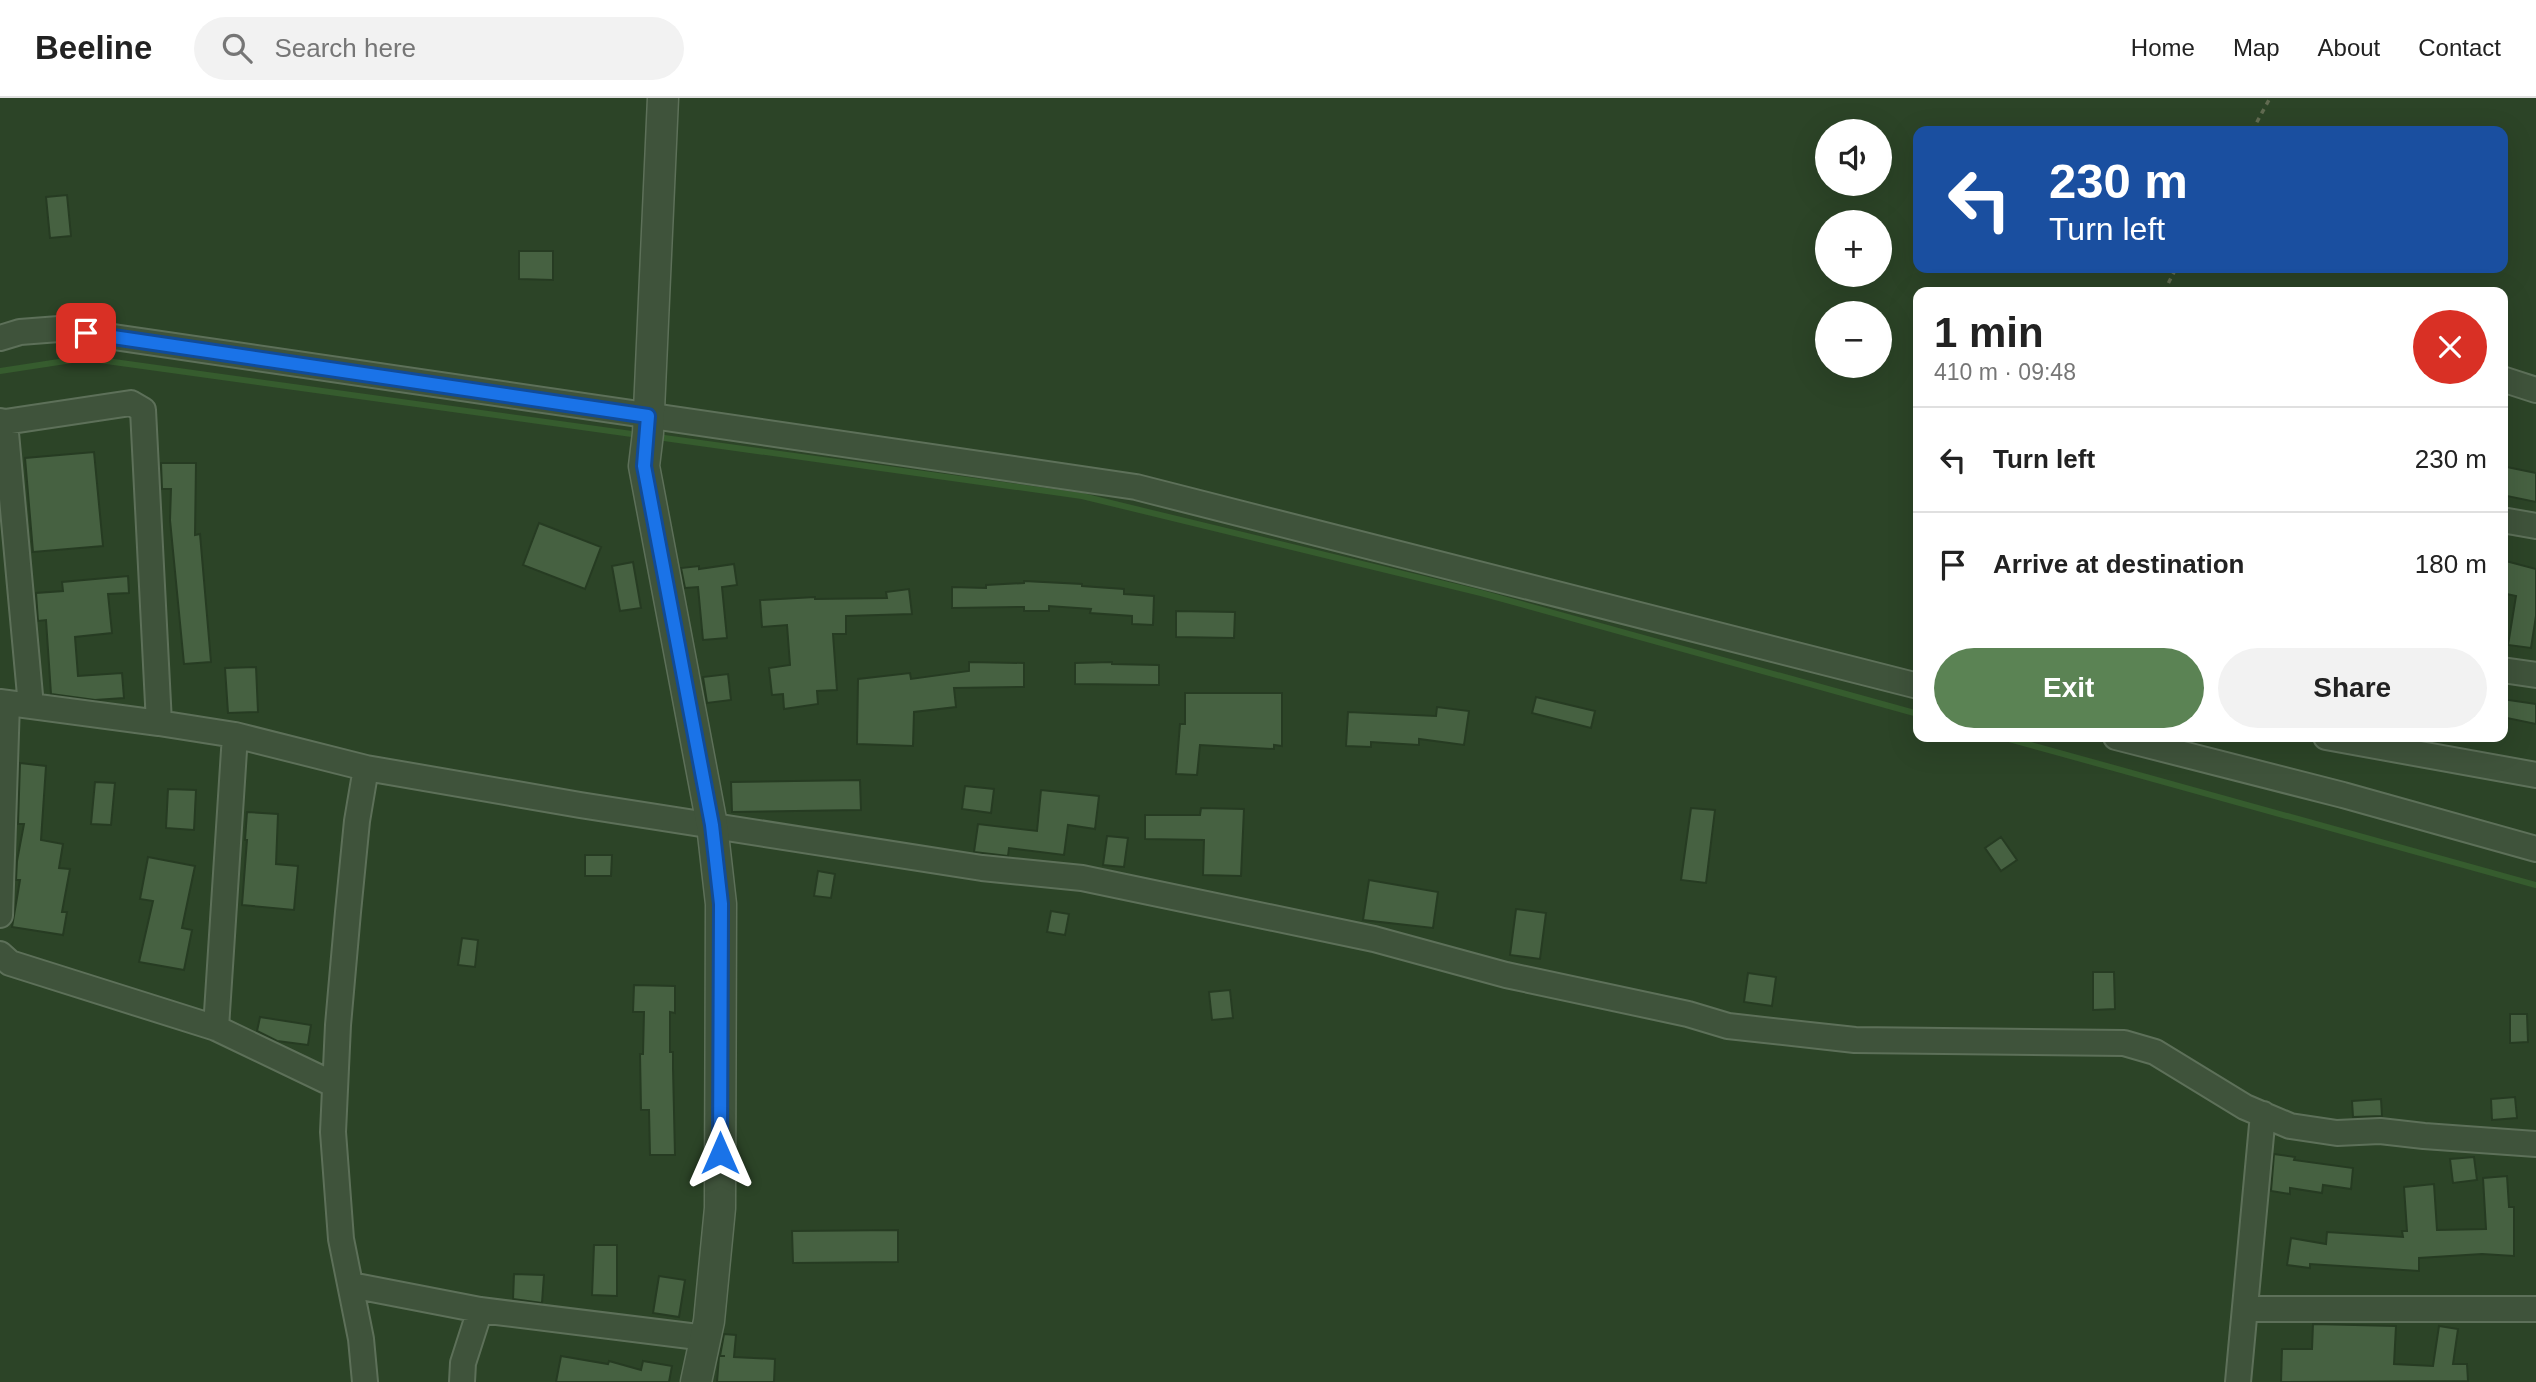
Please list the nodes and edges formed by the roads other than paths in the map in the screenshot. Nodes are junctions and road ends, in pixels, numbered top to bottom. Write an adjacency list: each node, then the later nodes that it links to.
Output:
1 (663, 98): 6 (street)
2 (0, 338): 6 (street)
3 (2508, 381): 4 (street)
4 (2536, 390)
5 (2, 421): 12 (street); 13 (street)
6 (648, 424): 11 (street); 19 (street)
7 (2508, 521): 8 (street)
8 (2536, 526)
9 (2508, 671): 10 (street)
10 (2536, 676)
11 (1913, 685)
12 (13, 704): 13 (street); 21 (street)
13 (159, 723): 14 (street)
14 (234, 735): 17 (street); 23 (street)
15 (2136, 742): 20 (street)
16 (2354, 742): 18 (street)
17 (366, 768): 19 (street); 24 (street)
18 (2536, 775)
19 (712, 825): 25 (street); 31 (street)
20 (2536, 849)
21 (0, 915)
22 (0, 954): 23 (street)
23 (216, 1028): 24 (street)
24 (335, 1085): 27 (street)
25 (2263, 1114): 26 (street); 28 (street)
26 (2536, 1144)
27 (351, 1285): 30 (street); 32 (street)
28 (2246, 1309): 29 (street); 35 (street)
29 (2536, 1309)
30 (480, 1310): 31 (street); 33 (street)
31 (705, 1338): 34 (street)
32 (365, 1382)
33 (462, 1382)
34 (696, 1382)
35 (2238, 1382)

